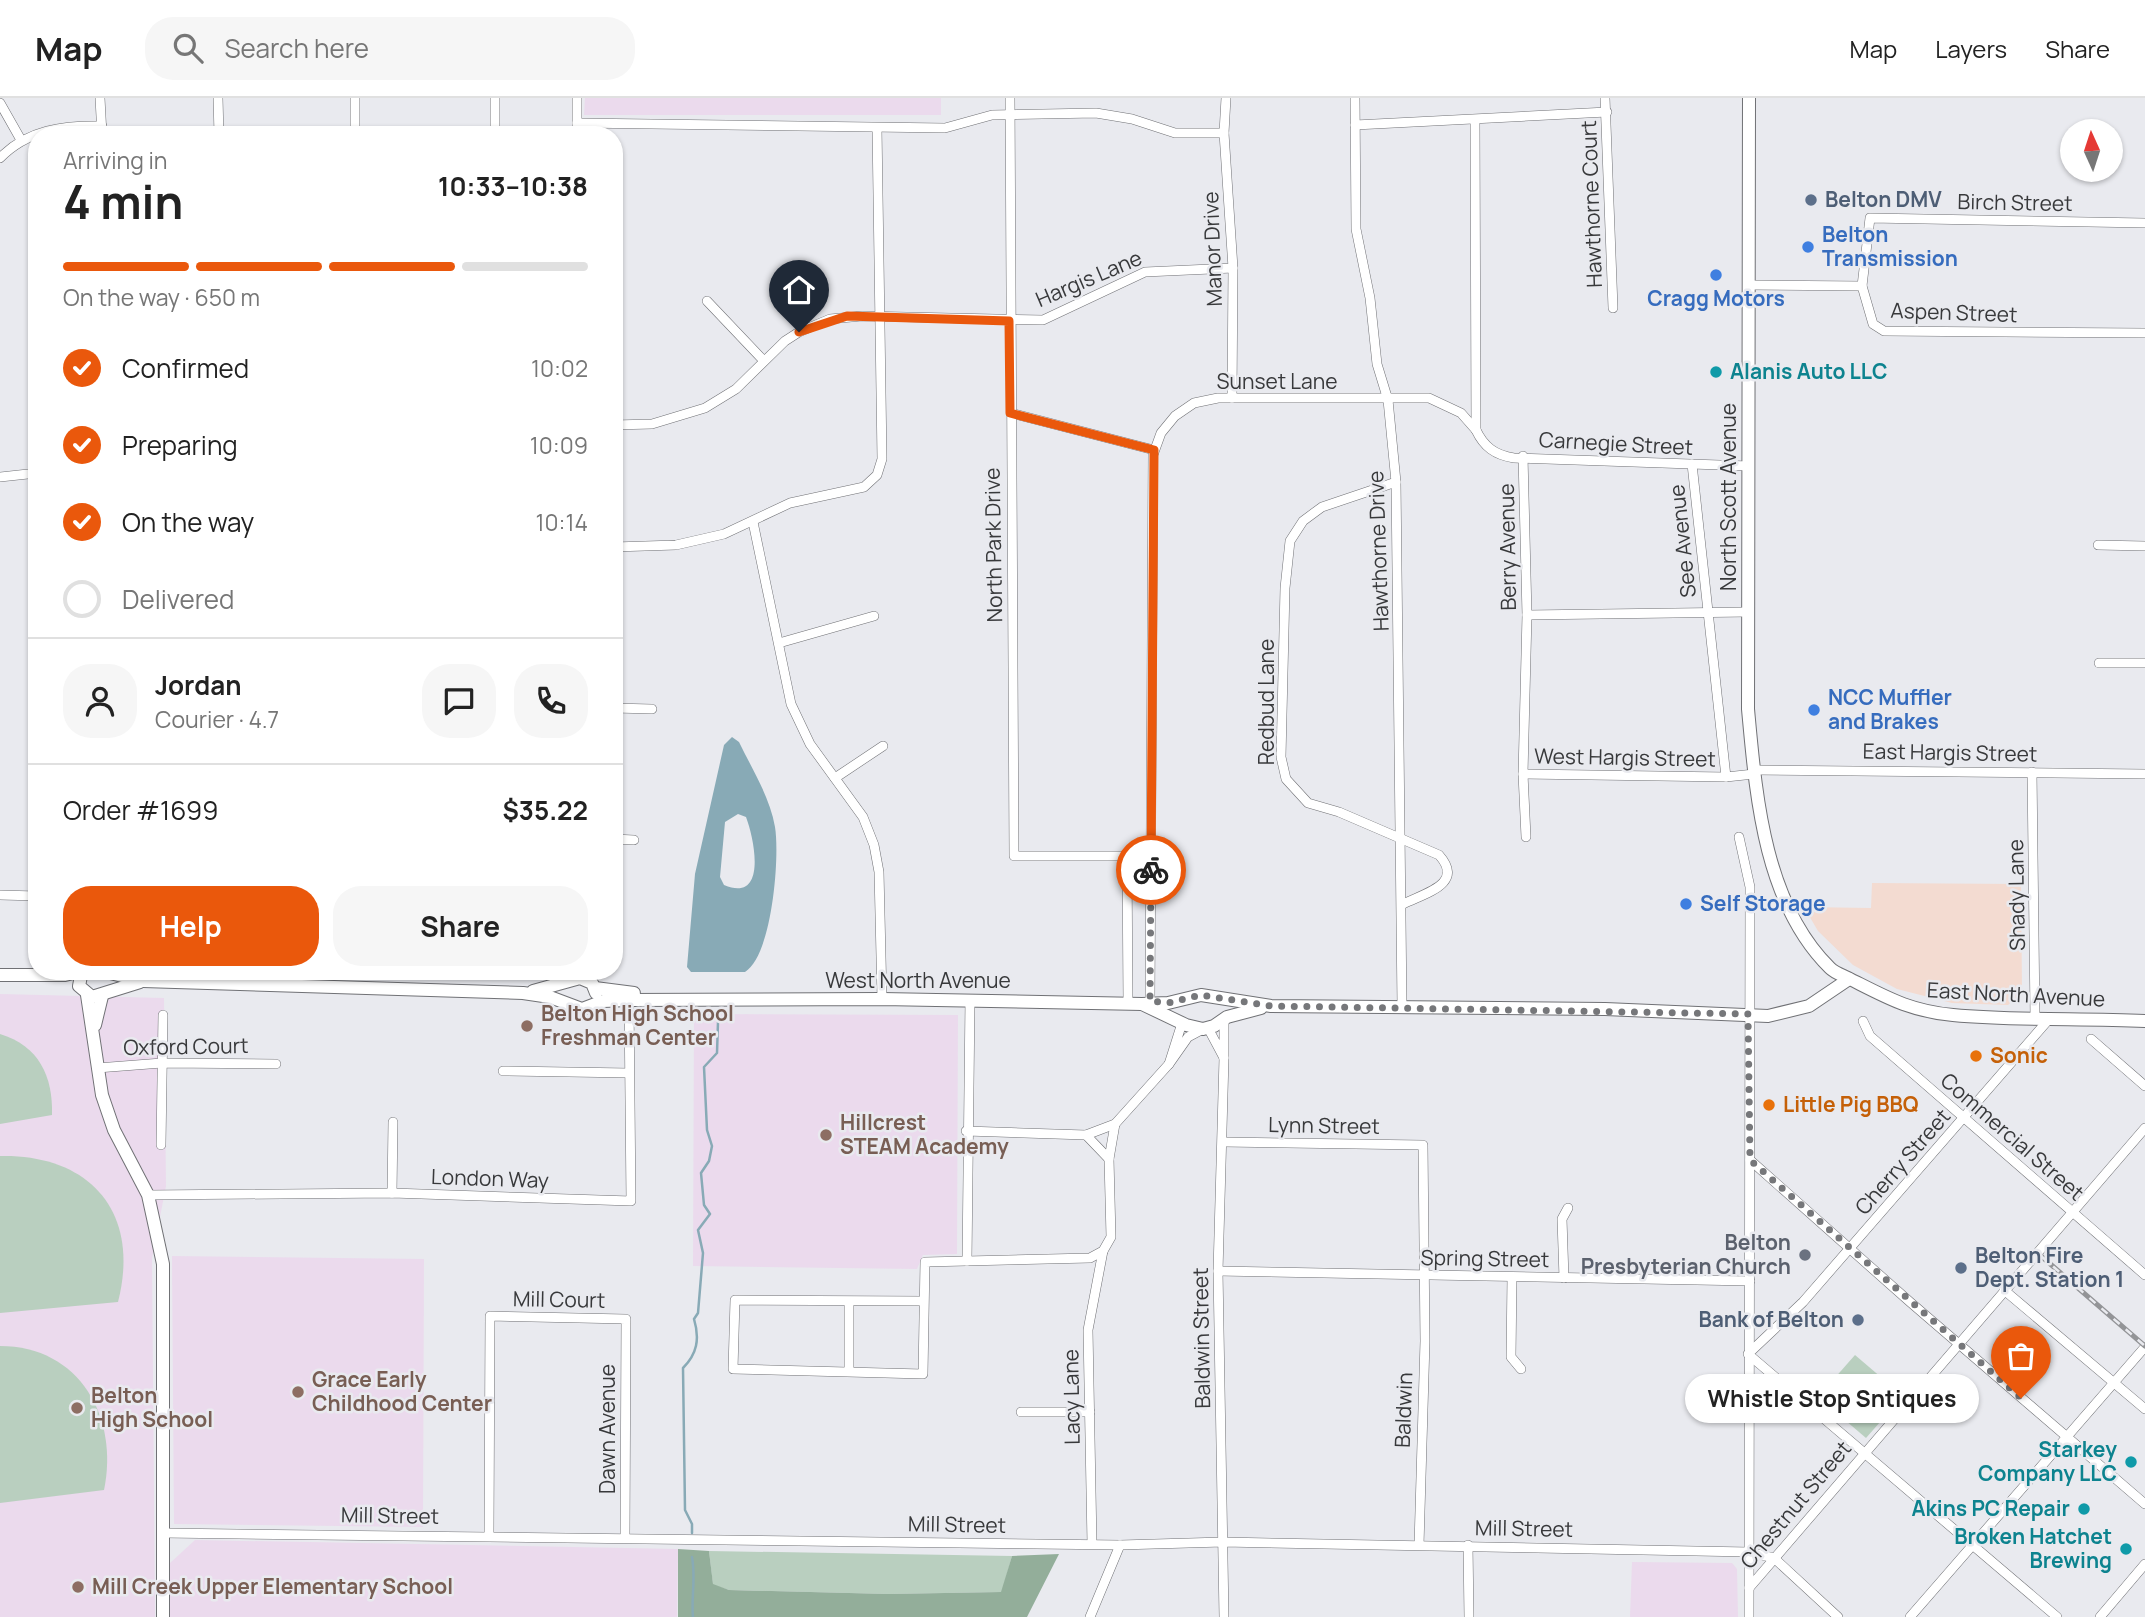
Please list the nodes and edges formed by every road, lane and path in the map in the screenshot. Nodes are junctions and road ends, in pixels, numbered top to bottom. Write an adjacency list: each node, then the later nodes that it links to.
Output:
1 (100, 98): 17 (street)
2 (218, 98): 18 (street)
3 (355, 98): 19 (street)
4 (495, 98): 20 (street)
5 (577, 98): 15 (street)
6 (1010, 98): 13 (street, North Park Drive)
7 (1226, 98): 22 (street, Manor Drive)
8 (1355, 98): 16 (street, Hawthorne Drive)
9 (1605, 98): 12 (street, Hawthorne Court)
10 (1749, 98): 28 (main road, North Scott Avenue)
11 (0, 103): 24 (street)
12 (1607, 112): 14 (street); 31 (street, Hawthorne Court)
13 (1010, 115): 21 (street); 22 (street); 33 (street, North Park Drive)
14 (1475, 121): 16 (street); 40 (street)
15 (577, 123): 21 (street)
16 (1355, 125): 37 (street, Hawthorne Drive)
17 (102, 126)
18 (219, 126)
19 (355, 126)
20 (495, 126)
21 (877, 128): 32 (street)
22 (1224, 133): 27 (street, Manor Drive)
23 (28, 138): 24 (street)
24 (21, 140): 25 (street)
25 (0, 158)
26 (2145, 223): 29 (street, Birch Street)
27 (1233, 268): 33 (street, Hargis Lane); 36 (street, Manor Drive)
28 (1749, 285): 29 (street, Aspen Street); 44 (main road, North Scott Avenue)
29 (1862, 286): 34 (street, Aspen Street)
30 (707, 301): 35 (street)
31 (1613, 308)
32 (879, 317): 33 (street, Hargis Lane); 35 (street, Hargis Lane); 48 (street)
33 (1009, 321): 38 (street, North Park Drive)
34 (2145, 333)
35 (764, 362): 39 (street, Hargis Lane)
36 (1232, 398): 37 (street, Sunset Lane); 41 (street, Sunset Lane)
37 (1388, 400): 40 (street, Sunset Lane); 47 (street, Hawthorne Drive)
38 (1010, 413): 41 (street); 73 (street, North Park Drive)
39 (623, 425)
40 (1476, 430): 42 (street, Berry Avenue)
41 (1154, 450): 74 (street)
42 (1523, 456): 43 (street, Carnegie Street); 53 (street, Berry Avenue)
43 (1692, 464): 44 (street, Carnegie Street); 54 (street, See Avenue)
44 (1749, 466): 52 (main road, North Scott Avenue)
45 (28, 473): 46 (street)
46 (0, 477)
47 (1396, 482): 71 (street, Hawthorne Drive); 71 (street, Redbud Lane)
48 (753, 522): 50 (street); 56 (street)
49 (2098, 545): 51 (street)
50 (623, 547)
51 (2145, 547)
52 (1748, 612): 54 (street); 62 (main road, North Scott Avenue)
53 (1527, 615): 54 (street); 64 (street, Berry Avenue)
54 (1708, 615): 66 (street)
55 (874, 616): 56 (street)
56 (779, 643): 67 (street)
57 (2099, 663): 58 (street)
58 (2145, 663)
59 (623, 708): 60 (street)
60 (652, 709)
61 (883, 746): 67 (street)
62 (1754, 772): 63 (street, East Hargis Street); 66 (street, East Hargis Street); 80 (main road, North Scott Avenue)
63 (2032, 772): 65 (street, East Hargis Street); 106 (street, Shady Lane)
64 (1523, 774): 66 (street, West Hargis Street); 68 (street, Berry Avenue)
65 (2145, 774)
66 (1726, 777)
67 (835, 778): 93 (street)
68 (1526, 837)
69 (1739, 837): 104 (street)
70 (623, 839): 72 (street)
71 (1402, 839): 77 (street, Hawthorne Drive); 77 (street, Redbud Lane)
72 (634, 840)
73 (1127, 856): 74 (street, North Park Drive); 99 (street)
74 (1151, 856): 98 (street)
75 (0, 895): 76 (street)
76 (28, 896)
77 (1403, 904): 103 (street, Hawthorne Drive)
78 (0, 975): 79 (main road)
79 (28, 975)
80 (1849, 979): 104 (main road, West North Avenue); 106 (main road, East North Avenue)
81 (82, 980): 89 (main road)
82 (111, 980): 90 (main road, West North Avenue)
83 (139, 980): 86 (main road, West North Avenue)
84 (562, 980): 91 (main road, West North Avenue)
85 (572, 980): 100 (main road)
86 (143, 981): 90 (main road, West North Avenue); 91 (main road, West North Avenue)
87 (591, 981): 92 (main road, West North Avenue); 101 (main road)
88 (0, 982): 89 (main road, West North Avenue)
89 (83, 990): 90 (main road, West North Avenue); 113 (main road)
90 (105, 993): 113 (main road)
91 (523, 993): 100 (main road, West North Avenue)
92 (694, 999): 93 (main road, West North Avenue); 94 (main road, West North Avenue)
93 (882, 999): 95 (main road, West North Avenue)
94 (629, 1000): 101 (main road, West North Avenue); 121 (street, London Way)
95 (970, 1000): 99 (main road, West North Avenue); 127 (street)
96 (1181, 1001): 97 (main road, West North Avenue); 98 (main road, West North Avenue); 109 (main road)
97 (1224, 1001): 102 (main road, West North Avenue); 108 (main road)
98 (1146, 1002): 99 (main road, West North Avenue); 109 (main road, West North Avenue)
99 (1128, 1003)
100 (569, 1004): 101 (main road, West North Avenue)
101 (591, 1005)
102 (1271, 1006): 103 (main road, West North Avenue); 108 (main road, West North Avenue)
103 (1402, 1006): 104 (main road, West North Avenue)
104 (1748, 1014): 133 (street)
105 (163, 1015): 116 (street)
106 (2035, 1017): 107 (main road, East North Avenue)
107 (2050, 1018): 111 (main road, East North Avenue); 123 (street, Cherry Street)
108 (1225, 1019): 112 (main road, West North Avenue); 115 (street, Baldwin Street)
109 (1181, 1021): 112 (main road, West North Avenue); 118 (street)
110 (1863, 1021): 123 (street, Commercial Street)
111 (2145, 1021)
112 (1205, 1028): 115 (street, Baldwin Street); 118 (street)
113 (94, 1032): 119 (main road)
114 (2091, 1039): 122 (street)
115 (1224, 1058): 129 (street, Baldwin Street)
116 (162, 1063): 117 (street, Oxford Court); 119 (street, Oxford Court); 130 (street)
117 (276, 1064)
118 (1169, 1064): 125 (street)
119 (97, 1068): 135 (main road)
120 (503, 1071): 121 (street)
121 (629, 1073): 134 (street, London Way)
122 (2145, 1086)
123 (1963, 1119): 137 (street, Commercial Street); 138 (street, Cherry Street)
124 (393, 1122): 134 (street)
125 (1115, 1124): 128 (street); 132 (street, Lacy Lane)
126 (2145, 1128): 137 (street, Chestnut Street)
127 (966, 1131): 128 (street); 140 (street)
128 (1086, 1135): 132 (street)
129 (1224, 1142): 131 (street, Lynn Street); 141 (street, Baldwin Street)
130 (161, 1144)
131 (1423, 1145): 143 (street, Baldwin)
132 (1110, 1159): 139 (street, Lacy Lane)
133 (1750, 1160): 138 (street); 146 (street)
134 (392, 1193): 135 (street, London Way)
135 (148, 1195): 163 (main road)
136 (1569, 1208): 145 (street)
137 (2073, 1213): 142 (street, Commercial Street); 147 (street, Chestnut Street)
138 (1850, 1249): 151 (street); 153 (street, Cherry Street)
139 (1103, 1251): 140 (street); 159 (street, Lacy Lane)
140 (967, 1261): 148 (street)
141 (1218, 1271): 143 (street, Spring Street); 166 (street, Baldwin Street)
142 (2145, 1275)
143 (1423, 1276): 144 (street, Spring Street); 169 (street, Baldwin)
144 (1512, 1277): 145 (street, Spring Street); 154 (street)
145 (1564, 1278): 146 (street, Spring Street)
146 (1750, 1281): 153 (street)
147 (2004, 1290): 151 (street, Chestnut Street); 156 (street)
148 (923, 1301): 149 (street); 155 (street)
149 (849, 1303): 155 (street); 155 (street)
150 (626, 1319): 164 (street, Mill Court); 165 (street, Dawn Avenue)
151 (1959, 1343): 160 (street); 161 (street, Chestnut Street)
152 (2145, 1347): 156 (street)
153 (1748, 1354): 161 (street); 172 (street)
154 (1521, 1369)
155 (849, 1370)
156 (2114, 1381): 157 (street); 160 (street)
157 (2145, 1409)
158 (1021, 1412): 159 (street)
159 (1090, 1412): 167 (street, Lacy Lane)
160 (2065, 1437): 162 (street); 171 (street)
161 (1864, 1451): 171 (street); 173 (street, Chestnut Street)
162 (2145, 1504)
163 (163, 1533): 164 (street, Mill Street); 176 (main road)
164 (489, 1535): 165 (street, Mill Street)
165 (625, 1538): 167 (street, Mill Street)
166 (1223, 1542): 168 (street, Mill Street); 169 (street, Mill Street); 178 (street, Baldwin Street)
167 (1092, 1545): 168 (street, Mill Street)
168 (1120, 1545): 177 (street)
169 (1419, 1545): 170 (street, Mill Street)
170 (1468, 1545): 172 (street, Mill Street); 179 (street)
171 (1972, 1545): 182 (street); 183 (street)
172 (1749, 1552): 173 (street, Mill Street); 175 (street)
173 (1774, 1558): 175 (street, Chestnut Street); 181 (street)
174 (2145, 1564): 184 (street)
175 (1749, 1588): 180 (street)
176 (163, 1617)
177 (1090, 1617)
178 (1224, 1617)
179 (1469, 1617)
180 (1749, 1617)
181 (1838, 1617)
182 (1910, 1617)
183 (2057, 1617)
184 (2100, 1617)

